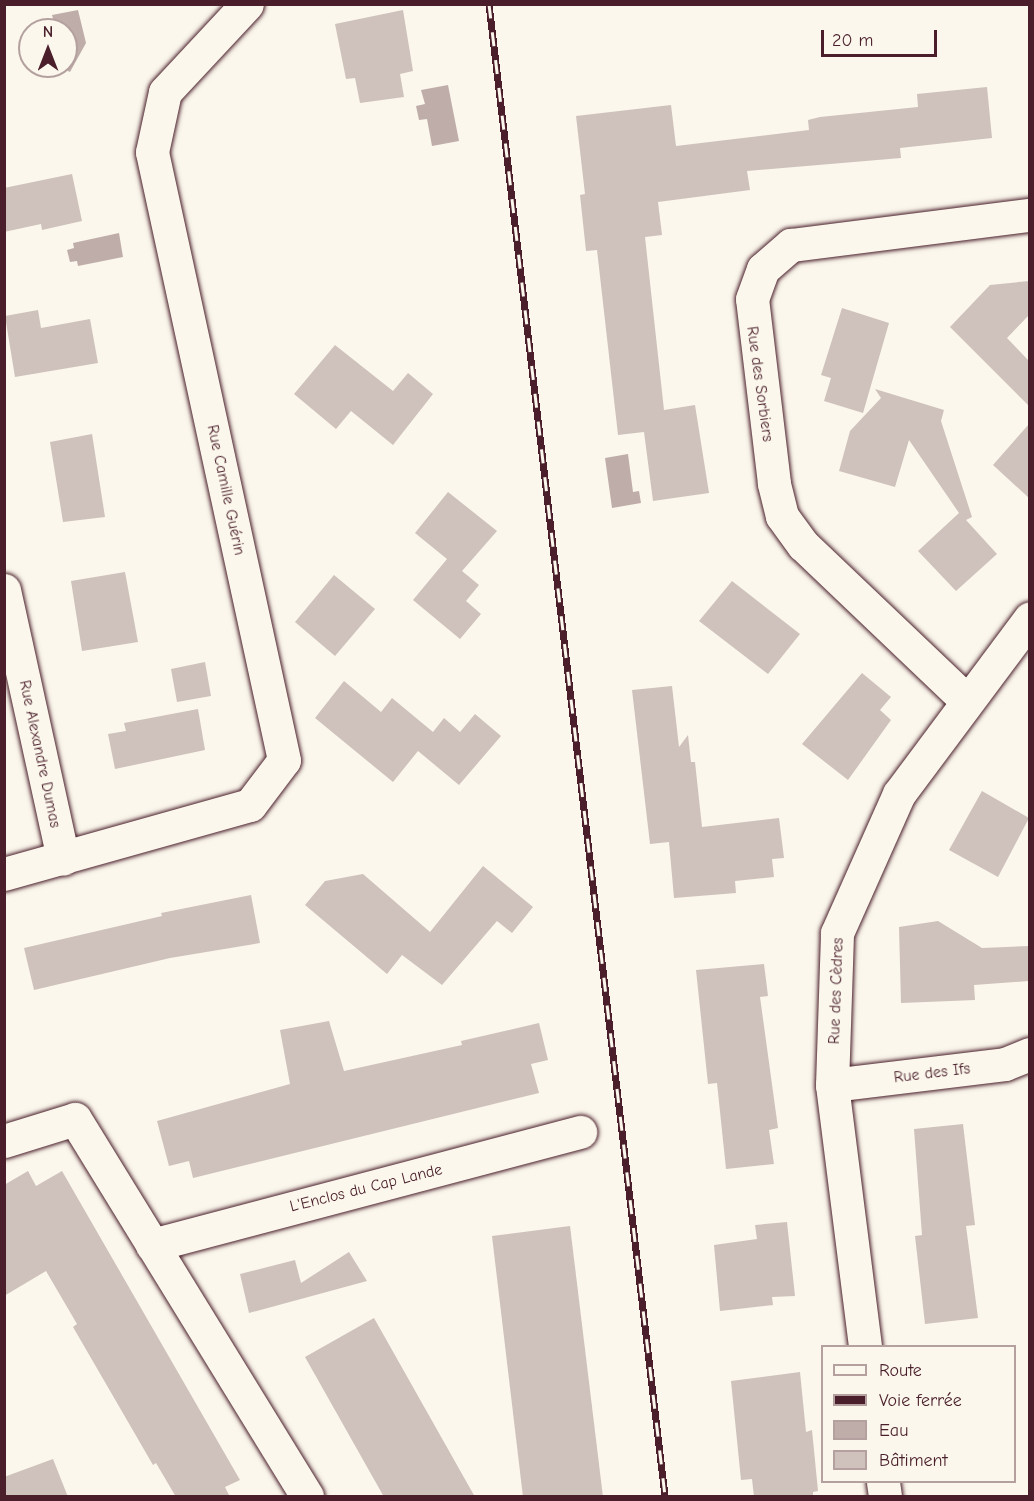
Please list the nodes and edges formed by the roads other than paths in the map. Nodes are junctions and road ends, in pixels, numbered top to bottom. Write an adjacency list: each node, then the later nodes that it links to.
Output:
1 (247, 4): 6 (street, Rue Camille Guérin)
2 (1029, 215): 5 (street, Rue des Sorbiers)
3 (4, 590): 6 (street, Rue Alexandre Dumas)
4 (1029, 618): 5 (street, Rue des Cèdres)
5 (967, 701): 9 (street, Rue des Cèdres)
6 (63, 859): 7 (street)
7 (4, 874)
8 (1029, 1054): 9 (street, Rue des Ifs)
9 (832, 1085): 13 (street, Rue des Cèdres)
10 (580, 1132): 12 (street, L'Enclos du Cap Lande)
11 (4, 1141): 12 (street)
12 (152, 1245): 14 (street)
13 (866, 1345)
14 (308, 1497)

